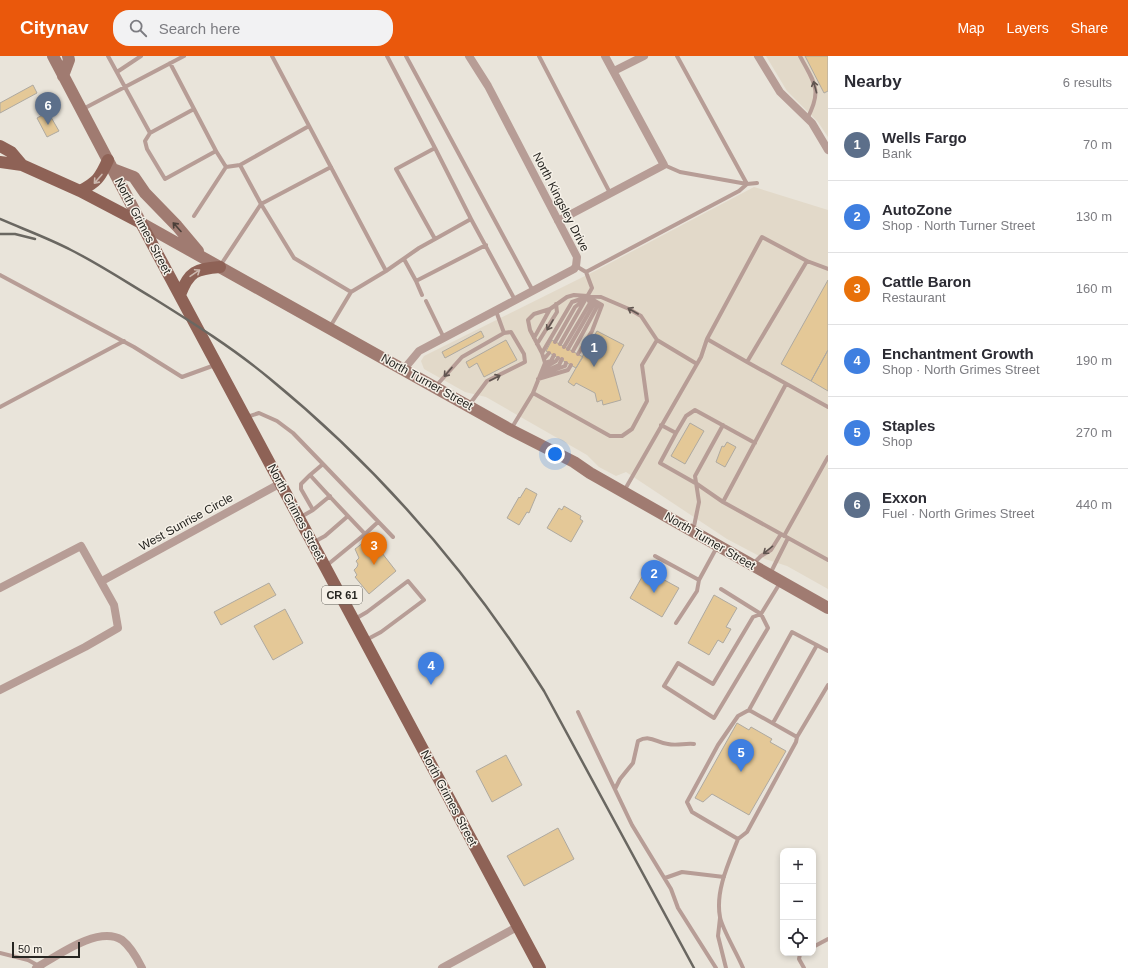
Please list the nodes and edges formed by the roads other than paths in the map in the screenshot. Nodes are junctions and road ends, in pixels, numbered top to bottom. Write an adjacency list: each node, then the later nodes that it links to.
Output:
1 (53, 56): 19 (main road, North Grimes Street / CR 61)
2 (68, 56): 19 (main road)
3 (108, 56): 18 (lane)
4 (141, 56): 18 (lane)
5 (184, 56): 16 (lane)
6 (272, 56): 24 (lane)
7 (387, 56): 27 (lane)
8 (406, 56): 58 (lane)
9 (469, 56): 44 (street, North Kingsley Drive)
10 (539, 56): 40 (lane)
11 (606, 56): 17 (street)
12 (644, 56): 17 (street)
13 (677, 56): 38 (lane)
14 (758, 56): 23 (street)
15 (800, 56): 23 (lane, one-way to 15)
16 (170, 63): 20 (lane); 22 (lane)
17 (614, 71): 34 (street)
18 (117, 72): 20 (lane)
19 (63, 76): 21 (main road, North Grimes Street / CR 61)
20 (125, 87): 21 (lane); 25 (lane)
21 (81, 110): 31 (main road, North Grimes Street / CR 61)
22 (194, 110): 25 (lane); 29 (lane)
23 (807, 119): 28 (street)
24 (309, 126): 33 (lane); 36 (lane)
25 (150, 133): 29 (lane)
26 (0, 146): 32 (main road, North Turner Street)
27 (435, 148): 43 (lane); 46 (lane)
28 (828, 150)
29 (216, 151): 35 (lane)
30 (0, 162): 32 (main road, North Turner Street)
31 (110, 164): 39 (main road, one-way to 39); 45 (main road, North Grimes Street / CR 61); 48 (main road, one-way to 31)
32 (22, 165): 39 (main road, North Turner Street)
33 (240, 165): 35 (lane); 41 (lane)
34 (664, 165): 38 (lane); 40 (street)
35 (226, 167): 42 (lane)
36 (331, 167): 41 (lane); 54 (lane)
37 (757, 183): 38 (lane)
38 (747, 184): 55 (lane)
39 (80, 191): 45 (main road, North Turner Street)
40 (610, 193): 44 (street)
41 (261, 204): 52 (lane); 59 (lane)
42 (194, 216)
43 (471, 219): 46 (lane); 47 (lane)
44 (558, 221): 51 (street, North Kingsley Drive)
45 (142, 223): 48 (main road, North Turner Street); 60 (main road, North Grimes Street / CR 61)
46 (435, 239): 49 (lane)
47 (486, 245): 57 (lane); 63 (lane)
48 (202, 257): 52 (main road, North Turner Street)
49 (404, 259): 54 (lane); 57 (lane)
50 (808, 261): 53 (lane); 72 (lane); 81 (lane)
51 (576, 266): 55 (lane); 58 (street, North Kingsley Drive)
52 (220, 267): 60 (main road, one-way to 52); 68 (main road, North Turner Street)
53 (828, 269)
54 (386, 271): 59 (lane)
55 (586, 272): 62 (lane)
56 (0, 275): 74 (lane)
57 (416, 281): 61 (lane)
58 (533, 291): 63 (street, North Kingsley Drive)
59 (351, 292): 68 (lane)
60 (180, 295): 83 (main road, North Grimes Street / CR 61)
61 (422, 295)
62 (587, 297): 62 (lane); 65 (lane); 73 (lane, one-way to 62); 75 (lane); 77 (lane); 78 (lane); 80 (lane)
63 (516, 300): 67 (street, North Kingsley Drive)
64 (426, 301): 70 (lane)
65 (556, 304): 66 (lane); 76 (lane, one-way to 76)
66 (550, 309): 71 (lane); 71 (lane)
67 (496, 311): 69 (lane); 70 (street, North Kingsley Drive)
68 (329, 328): 86 (main road, North Turner Street)
69 (504, 333): 89 (lane, one-way to 89); 91 (lane, one-way to 69)
70 (444, 338): 86 (street, North Kingsley Drive)
71 (534, 338): 76 (lane)
72 (707, 339): 81 (lane); 84 (lane)
73 (657, 340): 84 (lane); 90 (lane)
74 (124, 341): 83 (lane); 92 (lane)
75 (555, 342)
76 (537, 344): 78 (lane)
77 (573, 352)
78 (542, 353): 87 (lane)
79 (549, 353): 87 (lane)
80 (578, 354)
81 (748, 362): 88 (lane)
82 (566, 363): 87 (lane)
83 (218, 364): 94 (main road, North Grimes Street / CR 61)
84 (697, 364): 96 (lane)
85 (572, 365): 87 (lane)
86 (404, 369): 89 (main road, North Turner Street)
87 (542, 369): 87 (lane); 90 (lane)
88 (786, 384): 93 (lane); 99 (lane)
89 (435, 387): 91 (main road, North Turner Street)
90 (534, 394): 97 (lane)
91 (468, 406): 97 (main road, North Turner Street)
92 (0, 407)
93 (828, 407)
94 (246, 417): 101 (lane); 103 (main road, North Grimes Street / CR 61)
95 (723, 424): 98 (lane); 99 (lane); 104 (lane)
96 (661, 425): 98 (lane); 105 (lane)
97 (511, 430): 105 (main road, North Turner Street)
98 (676, 433): 104 (lane)
99 (755, 443): 107 (lane)
100 (828, 457): 114 (lane)
101 (323, 464): 102 (lane); 111 (lane)
102 (310, 475): 106 (lane); 108 (lane)
103 (281, 483): 110 (main road, North Grimes Street / CR 61); 124 (street, West Sunrise Circle)
104 (697, 484): 107 (lane); 112 (lane)
105 (624, 492): 112 (main road, North Turner Street)
106 (330, 496): 108 (lane); 109 (lane)
107 (724, 502): 114 (lane)
108 (313, 510): 110 (lane)
109 (348, 516): 113 (lane); 116 (lane)
110 (299, 518): 116 (main road, North Grimes Street / CR 61)
111 (378, 522): 113 (lane); 115 (lane)
112 (693, 531): 117 (main road, North Turner Street)
113 (365, 534): 121 (lane)
114 (785, 536): 119 (lane); 120 (lane, one-way to 120); 122 (lane)
115 (393, 537)
116 (313, 543): 121 (main road, North Grimes Street / CR 61)
117 (718, 545): 120 (main road, North Turner Street); 123 (lane)
118 (655, 556): 123 (lane)
119 (828, 560)
120 (752, 565): 122 (main road, North Turner Street)
121 (326, 567): 130 (main road, North Grimes Street / CR 61)
122 (770, 575): 125 (main road, North Turner Street)
123 (699, 580): 131 (lane)
124 (102, 581): 126 (street); 136 (street)
125 (781, 581): 128 (main road, North Turner Street); 129 (lane)
126 (0, 588)
127 (721, 589): 129 (lane)
128 (828, 608)
129 (761, 614): 129 (lane)
130 (355, 619): 132 (main road, North Grimes Street / CR 61); 132 (lane)
131 (676, 623)
132 (366, 640): 147 (main road, North Grimes Street / CR 61)
133 (817, 645): 134 (lane); 137 (lane); 139 (lane)
134 (828, 651)
135 (828, 685): 140 (lane)
136 (0, 690)
137 (749, 710): 139 (lane); 143 (lane)
138 (578, 712): 142 (lane)
139 (773, 723): 140 (lane)
140 (797, 737): 143 (lane)
141 (694, 744): 142 (lane)
142 (615, 789): 145 (lane)
143 (738, 839): 144 (lane)
144 (724, 877): 145 (lane); 146 (lane)
145 (665, 878): 156 (lane)
146 (720, 918): 157 (lane); 158 (lane)
147 (517, 927): 154 (street); 155 (main road, North Grimes Street / CR 61)
148 (828, 939): 149 (lane)
149 (816, 945)
150 (0, 953): 152 (lane)
151 (800, 956): 159 (lane)
152 (38, 967): 153 (street)
153 (142, 968)
154 (442, 968)
155 (540, 968)
156 (716, 968)
157 (726, 968)
158 (743, 968)
159 (804, 968)

